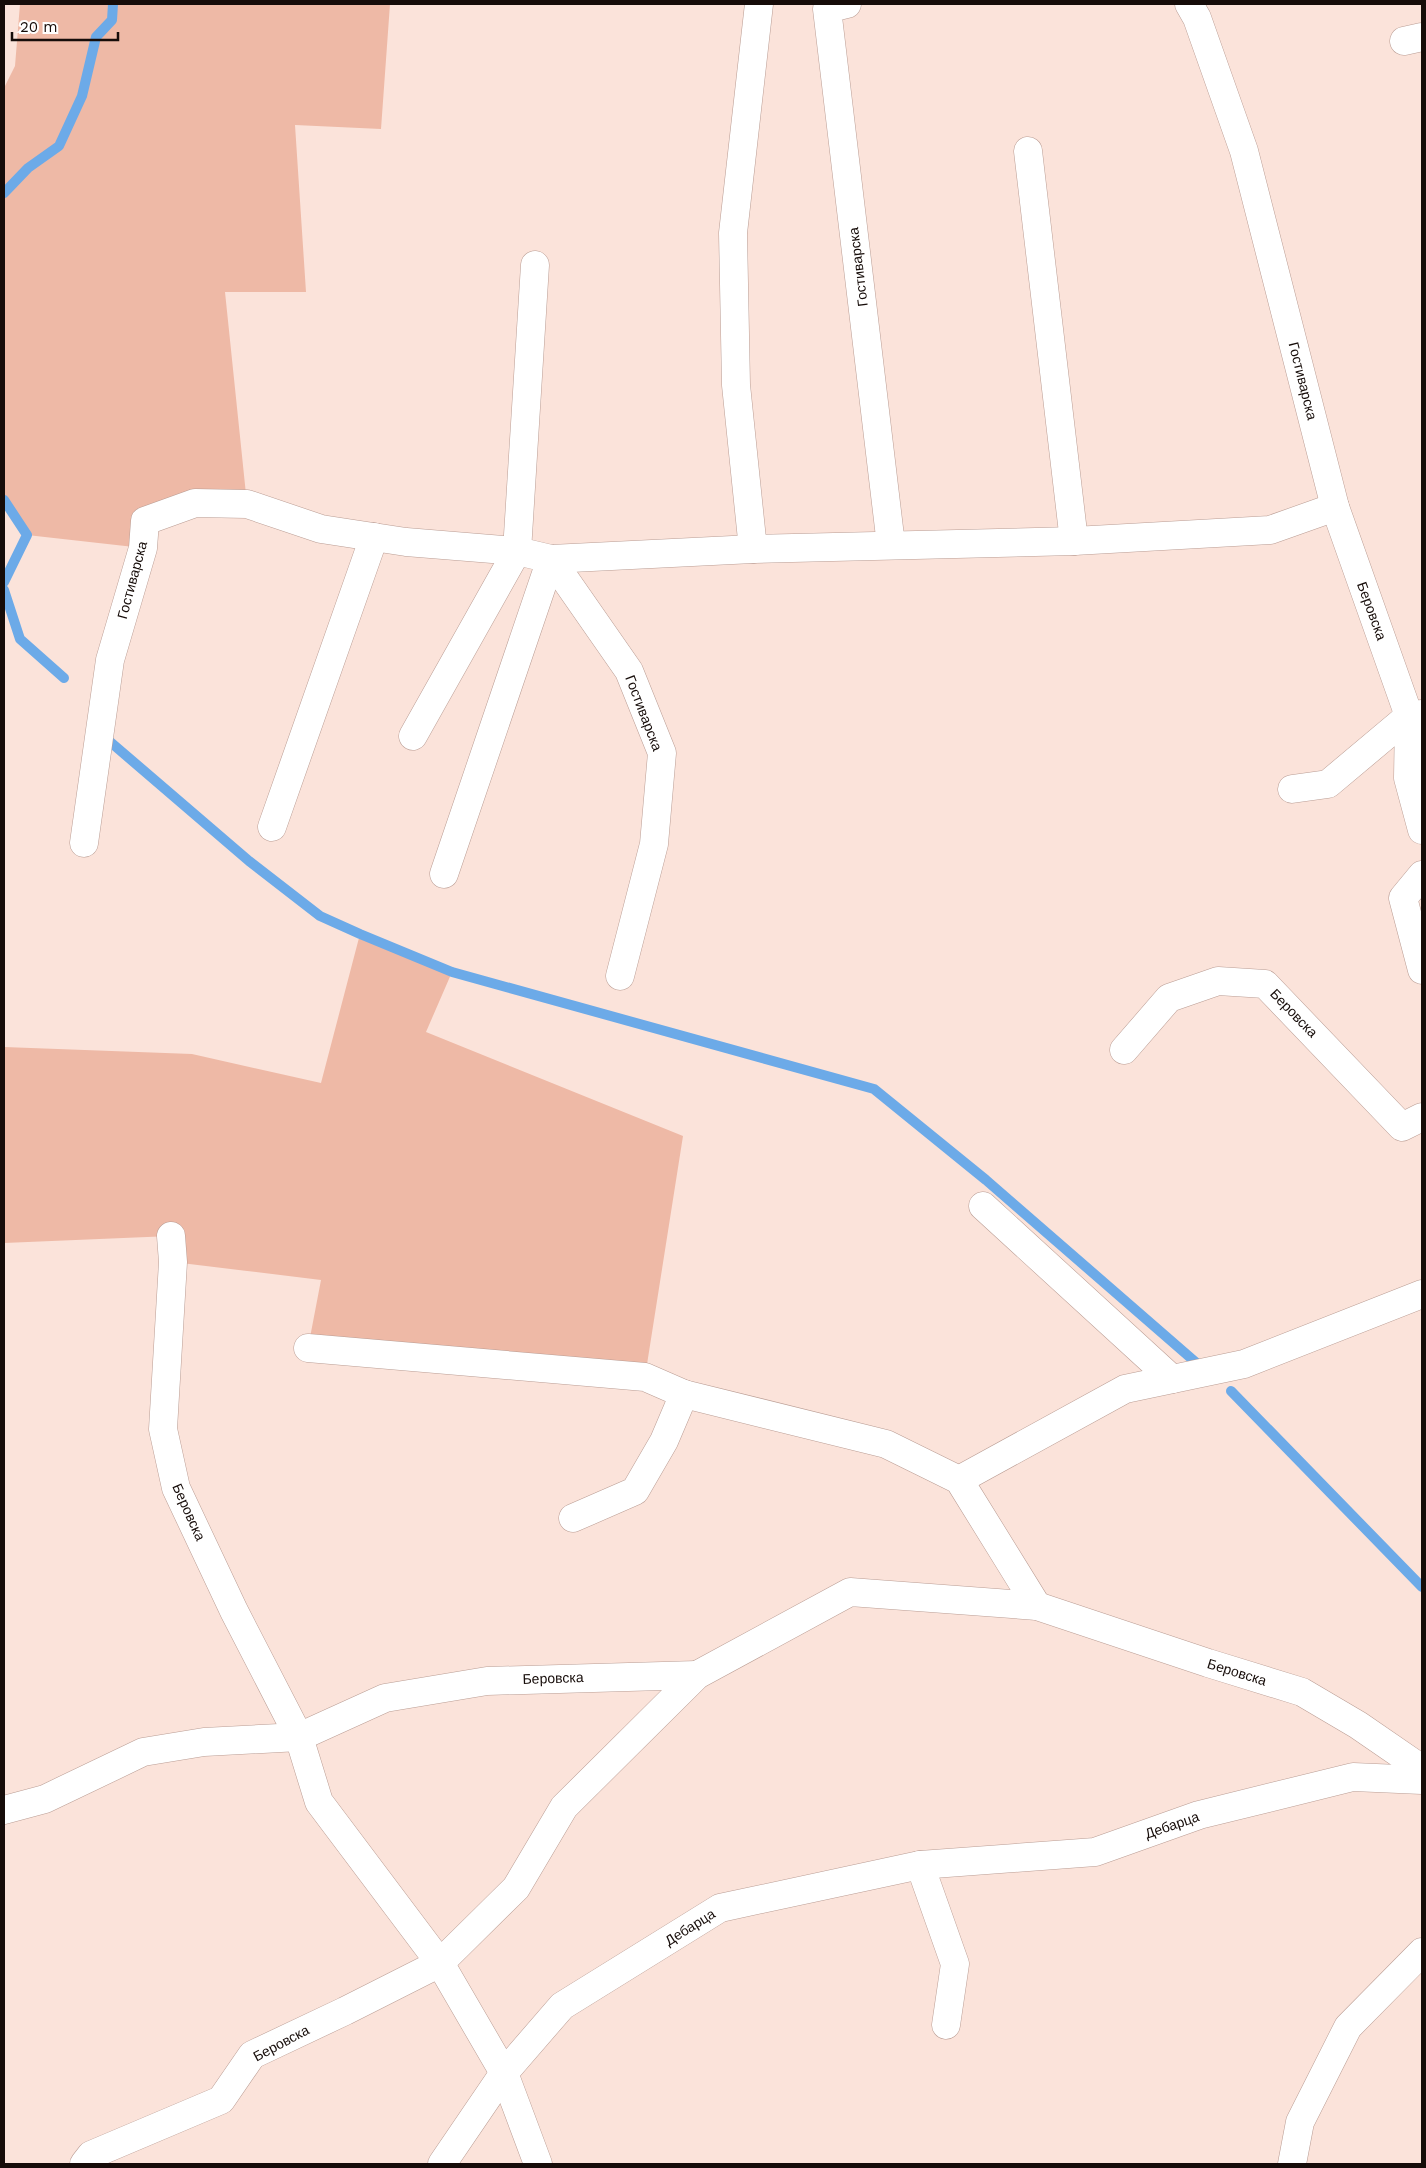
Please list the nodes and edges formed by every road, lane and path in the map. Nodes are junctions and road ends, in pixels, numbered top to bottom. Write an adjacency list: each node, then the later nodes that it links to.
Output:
1 (759, 4): 10 (street)
2 (846, 4): 9 (street, Гостиварска)
3 (1189, 4): 6 (street, Гостиварска)
4 (1028, 151): 8 (street)
5 (535, 265): 11 (street)
6 (1335, 507): 8 (street, Гостиварска); 13 (street, Беровска)
7 (374, 536): 11 (street, Гостиварска); 16 (street); 18 (street, Гостиварска)
8 (1074, 541): 9 (street, Гостиварска)
9 (891, 545): 10 (street, Гостиварска)
10 (754, 549): 12 (street, Гостиварска)
11 (517, 551): 12 (street, Гостиварска); 14 (street)
12 (551, 559): 19 (street); 22 (street, Гостиварска)
13 (1416, 715): 15 (street); 17 (street, Беровска)
14 (413, 736)
15 (1292, 789)
16 (272, 827)
17 (1422, 830)
18 (84, 843)
19 (444, 874)
20 (1422, 875): 21 (street)
21 (1422, 970)
22 (620, 976)
23 (1124, 1050): 24 (street, Беровска)
24 (1422, 1117)
25 (983, 1206): 29 (street)
26 (171, 1236): 35 (street, Беровска)
27 (1422, 1294): 29 (street)
28 (308, 1348): 30 (street)
29 (1172, 1379): 31 (street)
30 (684, 1394): 31 (street); 32 (street)
31 (959, 1480): 33 (street)
32 (573, 1518)
33 (1037, 1606): 34 (street, Беровска); 36 (street, Беровска)
34 (697, 1675): 35 (street, Беровска); 41 (street, Беровска)
35 (298, 1737): 38 (street, Беровска); 41 (street, Беровска)
36 (1422, 1769)
37 (1422, 1780): 39 (street, Дебарца)
38 (4, 1810)
39 (920, 1865): 42 (street); 43 (street, Дебарца)
40 (1422, 1952): 47 (street)
41 (440, 1963): 43 (street, Беровска); 44 (street, Беровска)
42 (946, 2025)
43 (504, 2073): 45 (street, Дебарца); 46 (street)
44 (84, 2164)
45 (442, 2164)
46 (538, 2164)
47 (1292, 2164)

